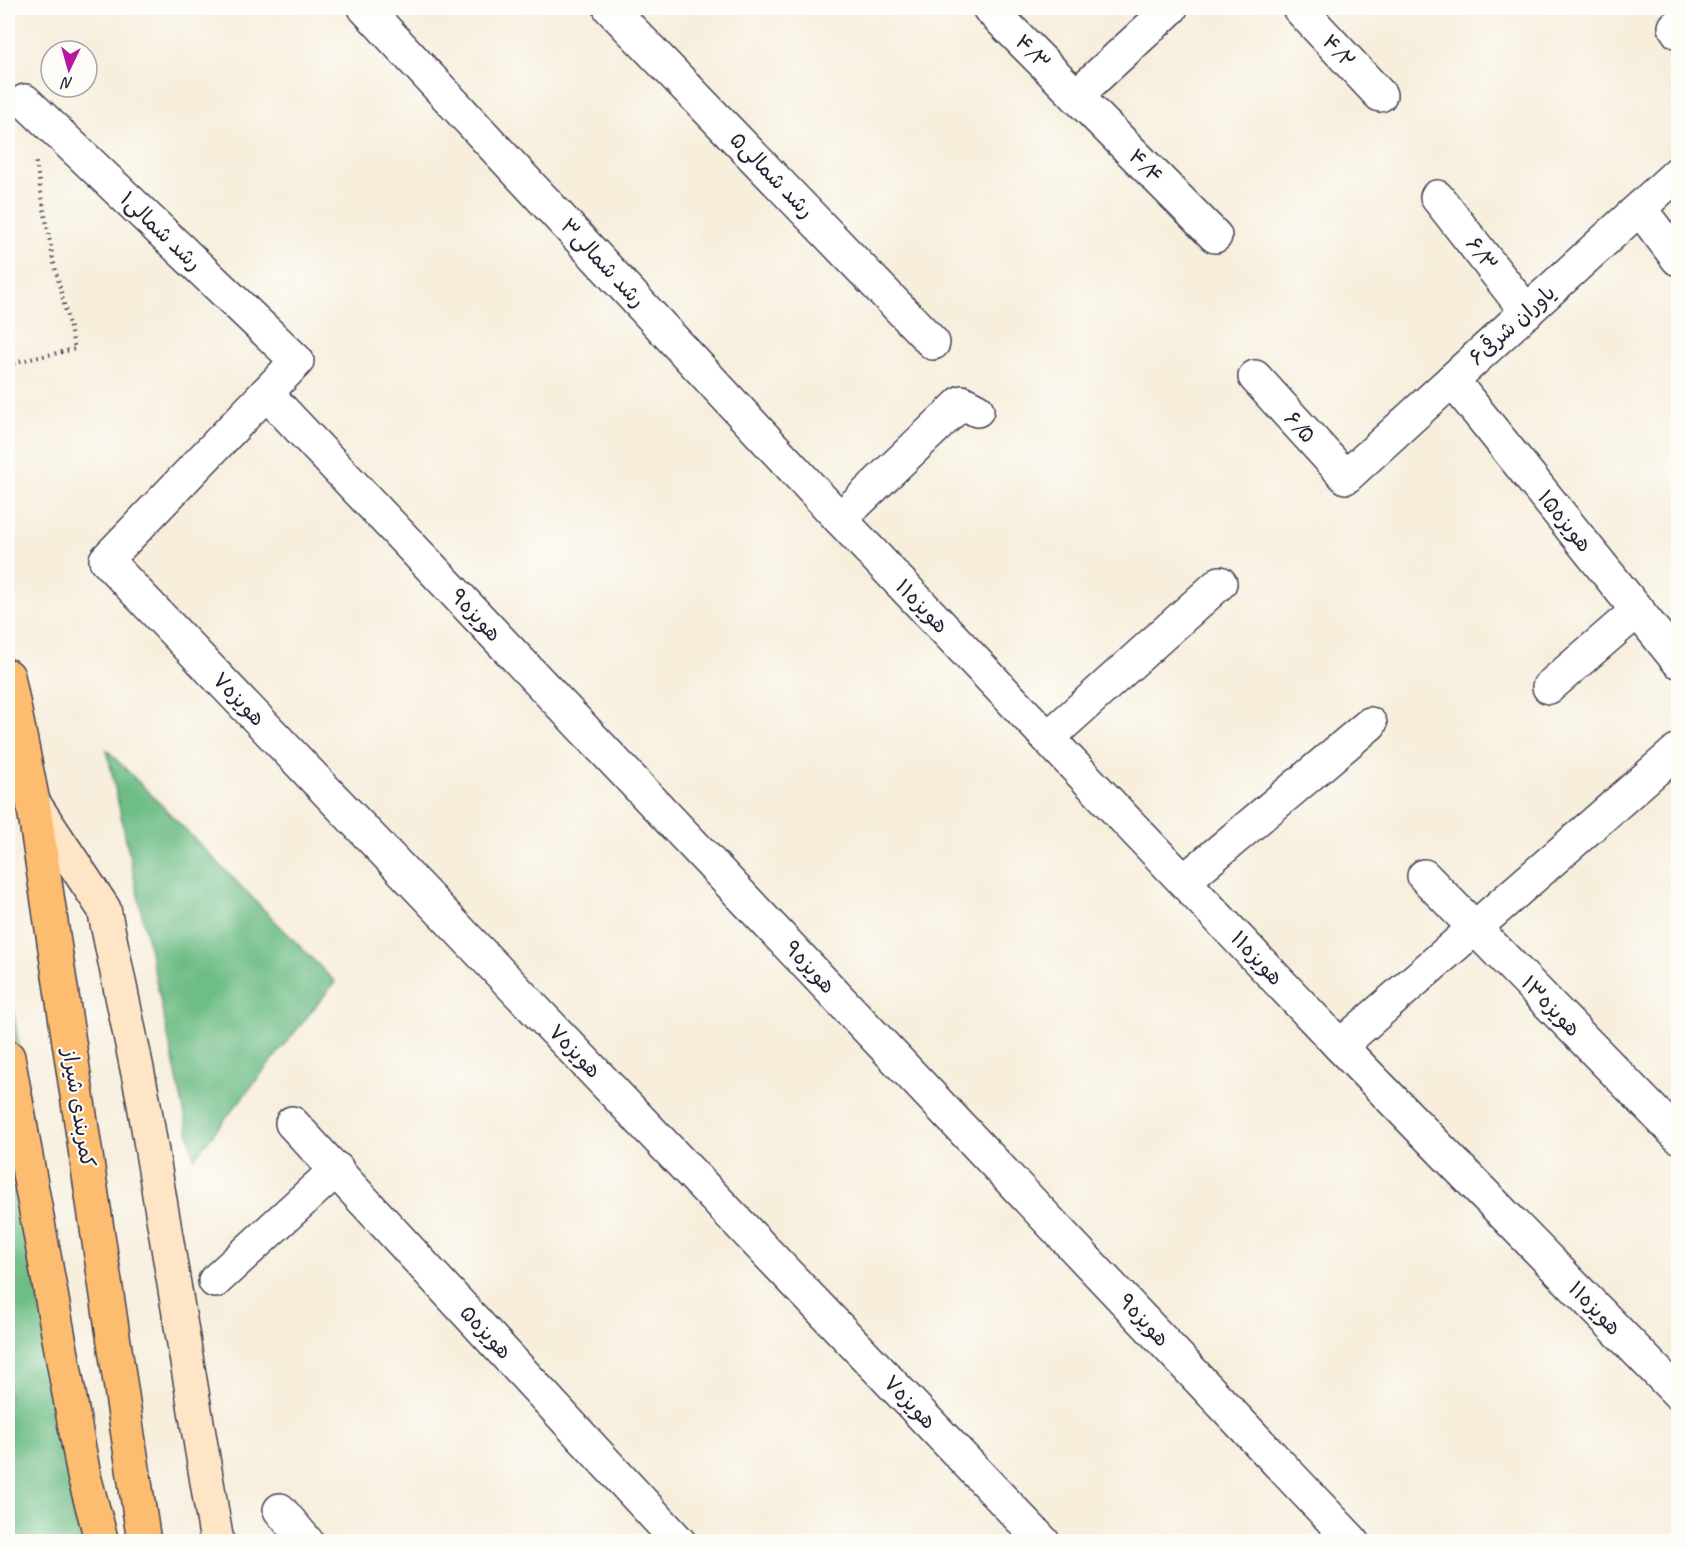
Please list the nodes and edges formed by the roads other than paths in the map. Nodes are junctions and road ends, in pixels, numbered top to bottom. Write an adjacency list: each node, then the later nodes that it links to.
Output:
1 (365, 8): 21 (street, رشد شمالی۳)
2 (610, 8): 15 (street, رشد شمالی۵)
3 (989, 8): 7 (street, ۴/۳)
4 (1171, 8): 7 (street)
5 (1299, 8): 6 (street, ۴/۲)
6 (1380, 95)
7 (1076, 96): 12 (street, ۴/۴)
8 (25, 101): 18 (street, رشد شمالی۱)
9 (1678, 173): 11 (street, یاوران شرقی۶)
10 (1437, 197): 14 (street, ۶/۳)
11 (1640, 209): 13 (street); 14 (street, یاوران شرقی۶)
12 (1215, 236)
13 (1678, 259)
14 (1527, 312): 17 (street, یاوران شرقی۶)
15 (933, 343)
16 (1255, 377): 20 (street, ۶/۵)
17 (1452, 380): 20 (street, یاوران شرقی۶); 23 (street, هویزه۱۵)
18 (266, 393): 47 (street, هویزه۷); 48 (street, هویزه۹)
19 (977, 410): 21 (street)
20 (1346, 477)
21 (840, 519): 28 (street, هویزه۱۱)
22 (1220, 583): 28 (street)
23 (1638, 610): 24 (street, هویزه۱۵); 26 (street)
24 (1678, 661)
25 (8, 676): 30 (highway, کمربندی شیراز)
26 (1549, 687)
27 (1370, 724): 32 (street)
28 (1048, 738): 32 (street, هویزه۱۱)
29 (1678, 750): 33 (street)
30 (33, 802): 43 (highway, کمربندی شیراز); 44 (street)
31 (1424, 876): 33 (street, هویزه۱۳)
32 (1184, 881): 34 (street, هویزه۱۱)
33 (1474, 928): 34 (street); 37 (street, هویزه۱۳)
34 (1340, 1046): 40 (street, هویزه۱۱)
35 (8, 1057): 42 (highway)
36 (292, 1123): 38 (street, هویزه۵)
37 (1678, 1136)
38 (337, 1169): 39 (street); 46 (street, هویزه۵)
39 (215, 1281)
40 (1678, 1393)
41 (280, 1510): 45 (street)
42 (102, 1542)
43 (144, 1542)
44 (217, 1542)
45 (307, 1542)
46 (679, 1542)
47 (1043, 1542)
48 (1353, 1542)

